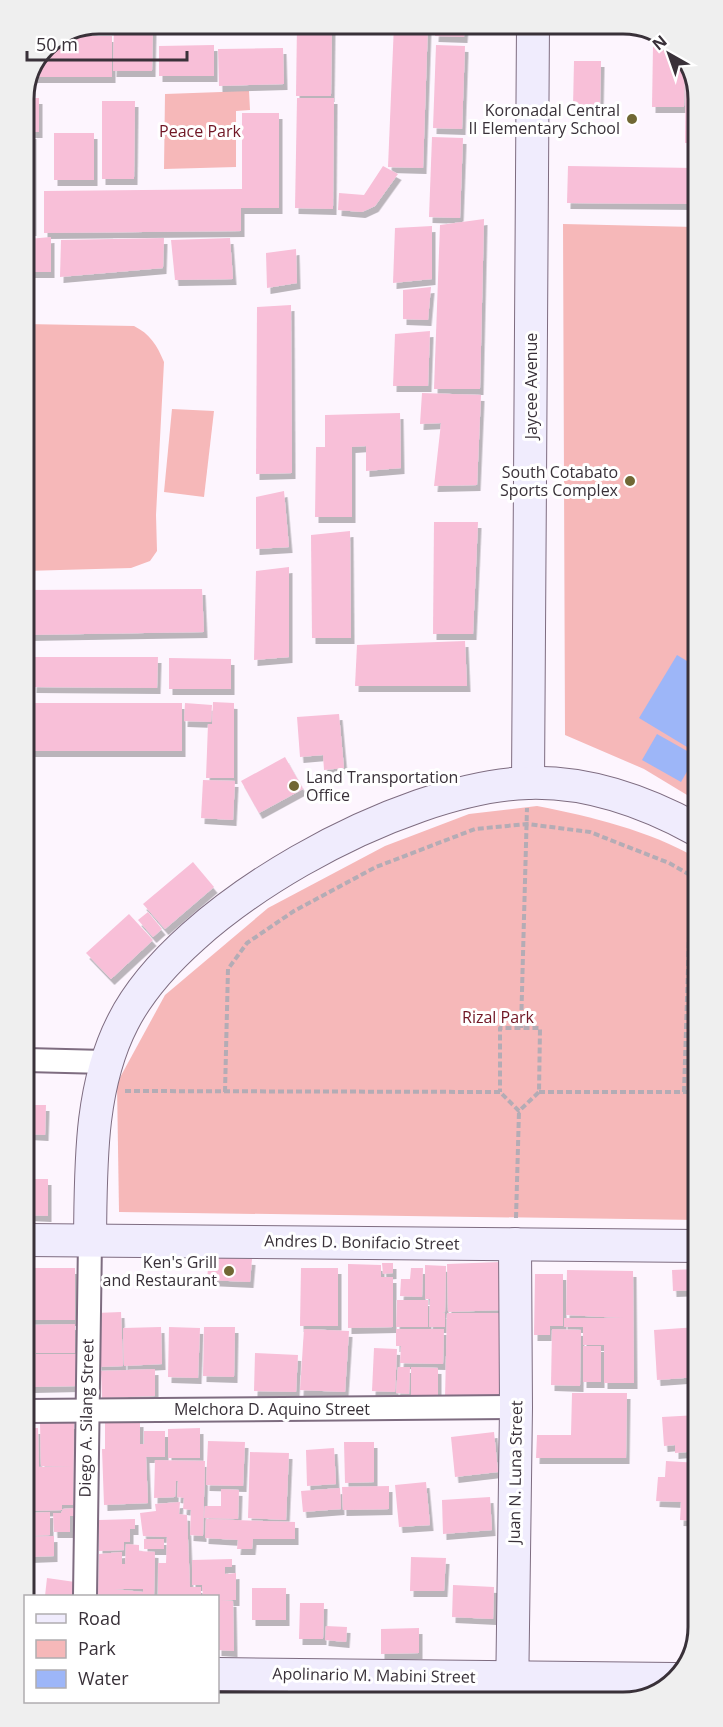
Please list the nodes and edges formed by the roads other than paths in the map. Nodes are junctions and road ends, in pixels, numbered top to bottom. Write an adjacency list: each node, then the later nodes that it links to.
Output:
1 (533, 35): 2 (street, Jaycee Avenue)
2 (528, 783): 3 (street); 5 (street)
3 (688, 826)
4 (34, 1062): 5 (street)
5 (102, 1077): 7 (street)
6 (34, 1240): 7 (street, Andres D. Bonifacio Street)
7 (90, 1240): 8 (street, Andres D. Bonifacio Street); 12 (street, Diego A. Silang Street)
8 (515, 1244): 9 (street, Andres D. Bonifacio Street); 10 (street, Juan N. Luna Street)
9 (688, 1246)
10 (516, 1407): 12 (street, Melchora D. Aquino Street); 17 (street, Juan N. Luna Street)
11 (34, 1410): 12 (street, Melchora D. Aquino Street)
12 (86, 1411): 13 (street, Diego A. Silang Street)
13 (85, 1595)
14 (219, 1674): 16 (street, Apolinario M. Mabini Street)
15 (660, 1680): 17 (street, Apolinario M. Mabini Street)
16 (294, 1688): 17 (street, Apolinario M. Mabini Street)
17 (512, 1688)

